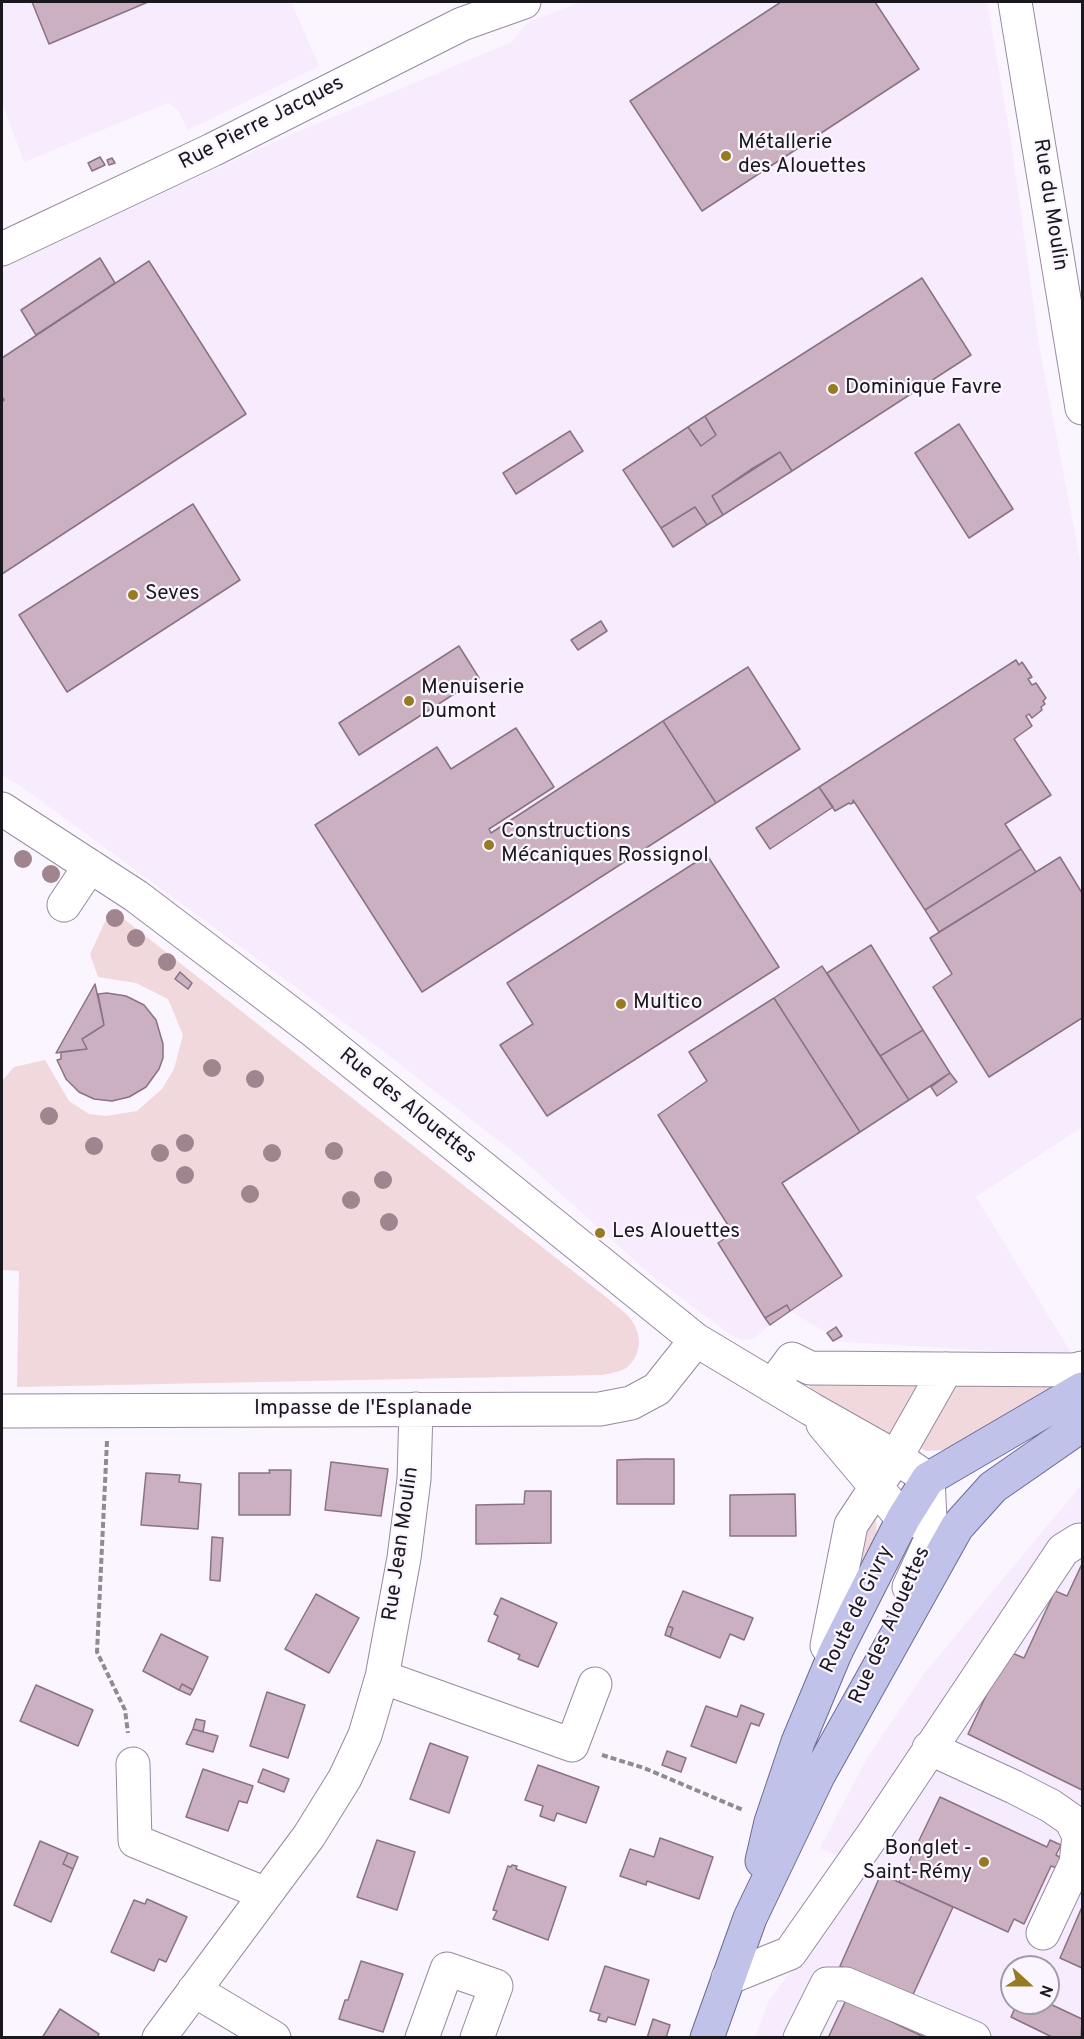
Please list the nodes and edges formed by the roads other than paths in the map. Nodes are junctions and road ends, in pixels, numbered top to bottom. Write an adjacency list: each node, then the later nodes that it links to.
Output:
1 (524, 2): 3 (street, Rue Pierre Jacques)
2 (1015, 2): 4 (street, Rue du Moulin)
3 (2, 249)
4 (1083, 408)
5 (2, 808): 6 (street, Rue des Alouettes)
6 (90, 866): 7 (street); 8 (street, Rue des Alouettes)
7 (64, 905)
8 (696, 1340): 11 (street, Rue des Alouettes); 13 (street, Impasse de l'Esplanade)
9 (1083, 1368): 10 (street)
10 (946, 1369): 11 (street); 17 (street)
11 (772, 1386): 14 (street, Rue des Alouettes)
12 (1083, 1389): 18 (main road, Route de Givry)
13 (416, 1409): 15 (street, Impasse de l'Esplanade); 23 (street, Rue Jean Moulin)
14 (811, 1409): 17 (street, Rue des Alouettes); 19 (street, Rue des Alouettes)
15 (2, 1411)
16 (1083, 1425): 20 (main road, Route de Givry)
17 (896, 1457): 18 (street, Rue des Alouettes); 19 (street)
18 (928, 1479): 20 (main road, Route de Givry)
19 (875, 1486): 20 (street, Rue des Alouettes); 22 (street)
20 (930, 1523): 22 (main road, Route de Givry); 28 (main road, Route de Givry)
21 (1083, 1541): 25 (street)
22 (836, 1651): 28 (main road, Route de Givry)
23 (381, 1677): 24 (street); 27 (street, Rue Jean Moulin)
24 (595, 1684)
25 (929, 1748): 29 (street); 30 (street)
26 (133, 1764): 27 (street)
27 (266, 1894): 31 (street, Rue Jean Moulin)
28 (750, 1918): 30 (main road, Route de Givry)
29 (1043, 1933)
30 (728, 1978): 36 (main road, Route de Givry)
31 (194, 1990): 32 (street, Rue Jean Moulin); 33 (street)
32 (159, 2037)
33 (274, 2037)
34 (422, 2037): 35 (street)
35 (477, 2037)
36 (707, 2037)
37 (800, 2037): 38 (street)
38 (974, 2037)

